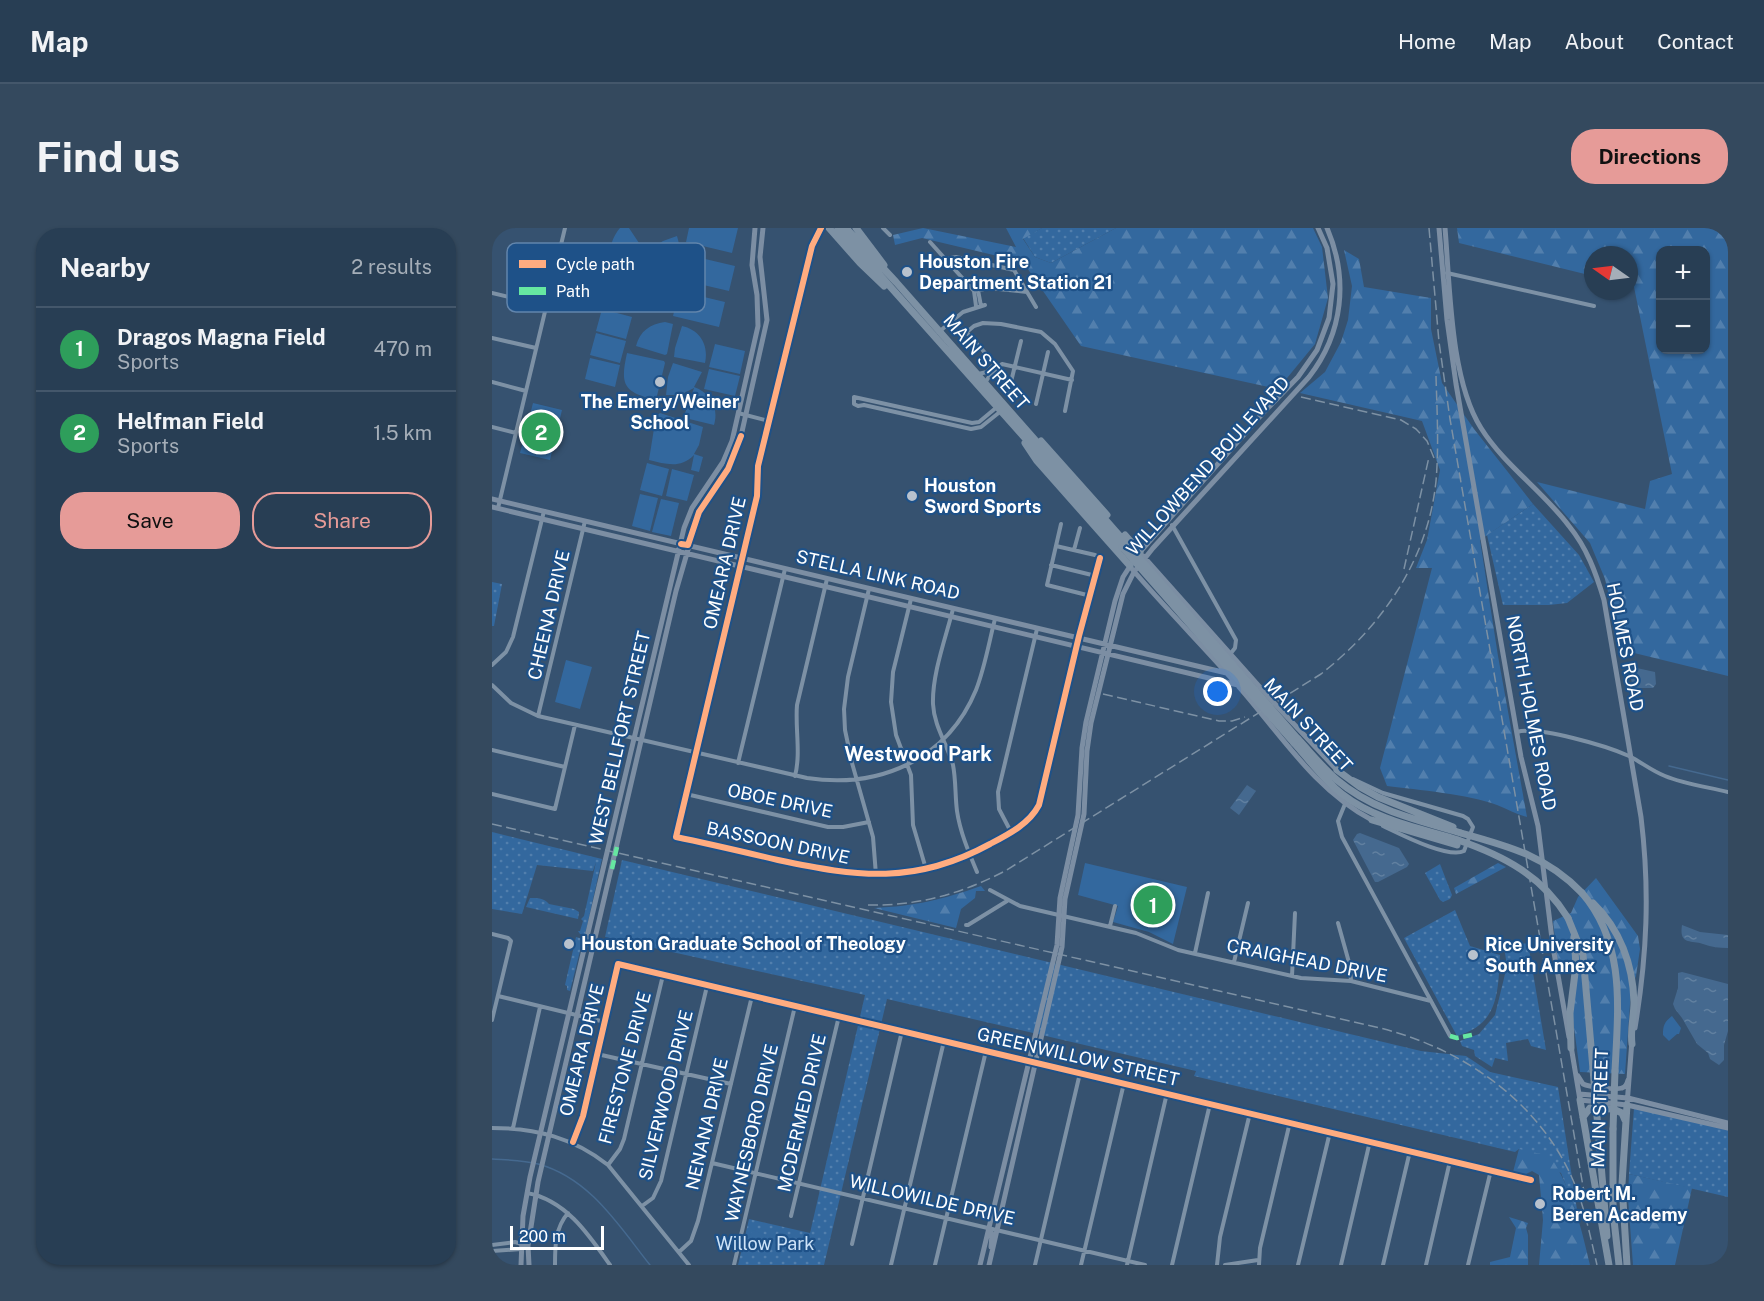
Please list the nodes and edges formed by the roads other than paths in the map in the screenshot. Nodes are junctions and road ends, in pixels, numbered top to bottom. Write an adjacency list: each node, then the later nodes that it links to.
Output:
1 (565, 228): 16 (street)
2 (755, 228): 13 (main road); 22 (main road, WEST BELLFORT STREET)
3 (821, 228): 64 (street, OMEARA DRIVE)
4 (829, 228): 31 (highway)
5 (838, 228): 31 (highway, MAIN STREET)
6 (846, 228): 23 (highway, MAIN STREET)
7 (856, 228): 23 (highway)
8 (883, 228): 14 (street)
9 (1318, 228): 19 (main road, WILLOWBEND BOULEVARD)
10 (1327, 228): 18 (main road, WILLOWBEND BOULEVARD)
11 (1439, 228): 20 (main road, HOLMES ROAD)
12 (1445, 228): 20 (main road, HOLMES ROAD)
13 (763, 229): 21 (main road, WEST BELLFORT STREET)
14 (890, 235)
15 (930, 242): 17 (street)
16 (564, 243)
17 (946, 259): 24 (street); 25 (street)
18 (1338, 263): 19 (main road); 33 (main road, WILLOWBEND BOULEVARD)
19 (1331, 264): 32 (main road, WILLOWBEND BOULEVARD)
20 (1446, 273): 28 (street); 53 (main road, HOLMES ROAD); 140 (main road, HOLMES ROAD)
21 (763, 280): 22 (main road); 39 (main road, WEST BELLFORT STREET)
22 (755, 282): 36 (main road, WEST BELLFORT STREET)
23 (896, 282): 34 (highway, MAIN STREET)
24 (976, 290): 25 (street); 34 (street)
25 (1027, 292): 29 (street)
26 (492, 293): 27 (street)
27 (507, 297)
28 (1594, 306)
29 (1036, 307)
30 (548, 312): 41 (street)
31 (917, 316): 58 (highway, MAIN STREET)
32 (1329, 318): 33 (main road); 46 (main road, WILLOWBEND BOULEVARD)
33 (1337, 320): 49 (main road, WILLOWBEND BOULEVARD)
34 (939, 332): 48 (highway, MAIN STREET)
35 (966, 332): 37 (street); 43 (street); 50 (street)
36 (756, 336): 39 (main road); 60 (main road, WEST BELLFORT STREET)
37 (960, 337)
38 (492, 338): 41 (street)
39 (764, 338): 62 (main road, WEST BELLFORT STREET)
40 (1021, 340): 44 (street)
41 (536, 348): 54 (street)
42 (1048, 352): 47 (street)
43 (997, 366): 44 (street); 45 (street)
44 (1015, 366): 47 (street); 55 (street)
45 (991, 371): 48 (street); 52 (street)
46 (1303, 371): 49 (main road); 61 (main road, WILLOWBEND BOULEVARD)
47 (1043, 373): 50 (street); 57 (street)
48 (977, 374): 52 (highway, MAIN STREET)
49 (1309, 377): 63 (main road, WILLOWBEND BOULEVARD)
50 (1072, 380): 59 (street)
51 (492, 382): 54 (street)
52 (985, 383): 58 (highway, MAIN STREET)
53 (1456, 384): 135 (main road, NORTH HOLMES ROAD)
54 (526, 391): 66 (street)
55 (1008, 394)
56 (872, 404): 58 (street)
57 (1036, 404)
58 (1003, 410): 84 (highway, MAIN STREET); 91 (highway)
59 (1065, 411)
60 (738, 413): 62 (street); 70 (main road, WEST BELLFORT STREET)
61 (1263, 413): 63 (main road); 67 (main road, WILLOWBEND BOULEVARD)
62 (746, 415): 64 (street); 71 (main road, WEST BELLFORT STREET)
63 (1270, 418): 68 (main road, WILLOWBEND BOULEVARD)
64 (769, 421): 93 (street, OMEARA DRIVE)
65 (492, 427): 66 (street)
66 (516, 433): 73 (street)
67 (1223, 457): 68 (main road); 69 (main road, WILLOWBEND BOULEVARD)
68 (1229, 463): 69 (main road, WILLOWBEND BOULEVARD)
69 (1201, 489): 77 (main road, WILLOWBEND BOULEVARD); 80 (main road, WILLOWBEND BOULEVARD)
70 (703, 491): 71 (main road); 83 (main road, WEST BELLFORT STREET)
71 (709, 496): 85 (main road, WEST BELLFORT STREET)
72 (492, 499): 73 (main road, STELLA LINK ROAD)
73 (500, 501): 74 (street); 75 (main road, STELLA LINK ROAD)
74 (495, 508): 76 (main road, STELLA LINK ROAD)
75 (544, 511): 76 (street); 78 (main road, STELLA LINK ROAD)
76 (542, 519): 82 (main road, STELLA LINK ROAD); 124 (street)
77 (1168, 519): 80 (street); 92 (main road, WILLOWBEND BOULEVARD)
78 (585, 521): 82 (street, CHEENA DRIVE); 83 (main road, STELLA LINK ROAD)
79 (1061, 524): 86 (street)
80 (1173, 525): 92 (main road, WILLOWBEND BOULEVARD); 121 (street)
81 (1080, 528): 87 (street)
82 (583, 529): 88 (main road, STELLA LINK ROAD); 133 (street, CHEENA DRIVE)
83 (681, 544): 85 (main road, STELLA LINK ROAD); 88 (main road, WEST BELLFORT STREET)
84 (1126, 544): 91 (highway); 92 (highway); 156 (highway, MAIN STREET, bridge)
85 (688, 545): 89 (main road, WEST BELLFORT STREET); 93 (main road, STELLA LINK ROAD)
86 (1056, 546): 87 (street); 95 (street)
87 (1074, 550): 90 (street)
88 (679, 552): 89 (main road, STELLA LINK ROAD); 106 (main road, WEST BELLFORT STREET)
89 (686, 554): 96 (main road, STELLA LINK ROAD); 106 (main road, WEST BELLFORT STREET)
90 (1095, 555)
91 (1119, 555): 98 (highway)
92 (1142, 555): 98 (main road, WILLOWBEND BOULEVARD); 99 (main road)
93 (742, 558): 96 (street, OMEARA DRIVE); 97 (main road, STELLA LINK ROAD)
94 (1100, 558): 100 (street, BASSOON DRIVE)
95 (1051, 565): 100 (street); 107 (street)
96 (740, 566): 101 (main road, STELLA LINK ROAD); 139 (street, OMEARA DRIVE)
97 (785, 568): 101 (street); 102 (main road, STELLA LINK ROAD)
98 (1132, 569): 103 (main road); 118 (main road, WILLOWBEND BOULEVARD)
99 (1156, 570): 103 (main road); 121 (main road)
100 (1096, 576): 107 (street, BASSOON DRIVE)
101 (783, 577): 104 (main road, STELLA LINK ROAD); 141 (street)
102 (827, 579): 104 (street); 105 (main road, STELLA LINK ROAD)
103 (1144, 582): 120 (main road)
104 (825, 587): 108 (main road, STELLA LINK ROAD); 145 (street)
105 (869, 589): 108 (street); 109 (main road, STELLA LINK ROAD)
106 (673, 590): 137 (main road, WEST BELLFORT STREET)
107 (1091, 596): 117 (street, BASSOON DRIVE)
108 (867, 597): 110 (main road, STELLA LINK ROAD); 146 (street)
109 (910, 598): 110 (street); 111 (main road, STELLA LINK ROAD)
110 (909, 607): 112 (main road, STELLA LINK ROAD); 142 (street)
111 (953, 609): 112 (street); 113 (main road, STELLA LINK ROAD)
112 (951, 617): 114 (main road, STELLA LINK ROAD); 136 (street)
113 (994, 619): 114 (street); 115 (main road, STELLA LINK ROAD)
114 (993, 627): 116 (main road, STELLA LINK ROAD); 136 (street)
115 (1037, 629): 116 (street); 117 (main road, STELLA LINK ROAD)
116 (1035, 637): 119 (main road, STELLA LINK ROAD); 154 (street)
117 (1078, 639): 118 (main road, STELLA LINK ROAD); 119 (street, BASSOON DRIVE)
118 (1107, 645): 122 (main road, WILLOWBEND BOULEVARD); 123 (main road, STELLA LINK ROAD)
119 (1076, 647): 122 (main road, STELLA LINK ROAD); 154 (street, BASSOON DRIVE)
120 (1207, 652): 125 (main road); 127 (main road)
121 (1231, 653): 128 (main road)
122 (1105, 654): 126 (main road, STELLA LINK ROAD); 168 (main road, WILLOWBEND BOULEVARD)
123 (1178, 662): 125 (main road, STELLA LINK ROAD); 126 (main road)
124 (492, 665)
125 (1201, 668): 127 (main road, STELLA LINK ROAD)
126 (1176, 670): 130 (main road, STELLA LINK ROAD)
127 (1227, 674): 128 (main road, STELLA LINK ROAD); 130 (main road)
128 (1256, 682): 131 (main road)
129 (492, 685): 133 (street)
130 (1238, 685): 132 (main road)
131 (1262, 689): 132 (main road); 144 (main road)
132 (1251, 700): 151 (main road)
133 (538, 716): 134 (street)
134 (575, 725): 137 (street); 143 (street)
135 (1517, 732): 140 (street); 200 (main road, NORTH HOLMES ROAD)
136 (943, 738): 142 (street); 157 (street)
137 (638, 740): 139 (street); 147 (main road, WEST BELLFORT STREET)
138 (492, 750): 143 (street)
139 (696, 753): 141 (street); 150 (street, OMEARA DRIVE)
140 (1631, 757): 148 (street); 199 (main road, HOLMES ROAD)
141 (738, 763): 145 (street)
142 (907, 764): 146 (street); 158 (street)
143 (565, 767): 149 (street)
144 (1337, 770): 152 (street); 156 (highway)
145 (795, 776): 146 (street)
146 (856, 780): 153 (street)
147 (628, 782): 174 (main road, WEST BELLFORT STREET); 175 (main road, WEST BELLFORT STREET)
148 (1728, 792)
149 (492, 794)
150 (686, 794): 153 (street, OBOE DRIVE); 155 (street, OMEARA DRIVE)
151 (1345, 804): 152 (main road); 183 (street)
152 (1372, 820): 156 (highway)
153 (869, 822): 160 (street)
154 (1011, 832): 157 (street, BASSOON DRIVE)
155 (676, 837): 160 (street, BASSOON DRIVE)
156 (1459, 837): 163 (highway, MAIN STREET, bridge); 169 (highway, MAIN STREET, bridge)
157 (970, 855): 158 (street, BASSOON DRIVE); 159 (street)
158 (926, 869): 160 (street, BASSOON DRIVE)
159 (977, 872)
160 (876, 875)
161 (990, 891): 164 (street, CRAIGHEAD DRIVE)
162 (1208, 893): 176 (street)
163 (1584, 895): 199 (highway); 288 (highway, MAIN STREET, bridge)
164 (1007, 901): 168 (street, CRAIGHEAD DRIVE); 171 (street)
165 (1248, 903): 177 (street)
166 (1115, 906): 172 (street)
167 (1295, 913): 180 (street)
168 (1061, 916): 172 (street, CRAIGHEAD DRIVE); 190 (main road, WILLOWBEND BOULEVARD)
169 (1569, 920): 200 (highway); 287 (highway, MAIN STREET, bridge)
170 (1338, 923): 181 (street)
171 (966, 924)
172 (1110, 927): 176 (street, CRAIGHEAD DRIVE)
173 (492, 934): 184 (street)
174 (587, 938): 175 (main road); 191 (main road, WEST BELLFORT STREET)
175 (594, 940): 191 (main road, WEST BELLFORT STREET)
176 (1195, 953): 177 (street, CRAIGHEAD DRIVE)
177 (1234, 962): 180 (street, CRAIGHEAD DRIVE)
178 (618, 964): 179 (street, GREENWILLOW STREET); 194 (street, OMEARA DRIVE)
179 (663, 975): 182 (street, GREENWILLOW STREET); 205 (street, FIRESTONE DRIVE)
180 (1292, 976): 181 (street, CRAIGHEAD DRIVE)
181 (1351, 981): 186 (street, CRAIGHEAD DRIVE)
182 (707, 986): 185 (street, GREENWILLOW STREET); 208 (street, SILVERWOOD DRIVE)
183 (1425, 989): 186 (street); 187 (street)
184 (498, 996): 189 (street); 193 (street)
185 (752, 996): 188 (street, GREENWILLOW STREET); 213 (street, NENANA DRIVE)
186 (1413, 996): 187 (street, CRAIGHEAD DRIVE)
187 (1431, 1001): 196 (street)
188 (795, 1006): 192 (street, GREENWILLOW STREET); 239 (street, WAYNESBORO DRIVE)
189 (540, 1007): 191 (street); 227 (street)
190 (1044, 1013): 197 (main road, WILLOWBEND BOULEVARD); 204 (main road, WILLOWBEND BOULEVARD)
191 (573, 1015): 194 (street); 209 (main road, WEST BELLFORT STREET); 211 (main road, WEST BELLFORT STREET)
192 (839, 1016): 195 (street, GREENWILLOW STREET); 243 (street, MCDERMED DRIVE)
193 (492, 1020)
194 (605, 1022): 202 (street, OMEARA DRIVE)
195 (902, 1031): 198 (street, GREENWILLOW STREET); 247 (street)
196 (1450, 1036)
197 (1035, 1038): 203 (main road, WILLOWBEND BOULEVARD); 204 (main road)
198 (944, 1041): 201 (street, GREENWILLOW STREET); 249 (street)
199 (1632, 1044): 210 (main road, HOLMES ROAD)
200 (1571, 1048): 206 (main road, NORTH HOLMES ROAD)
201 (986, 1051): 203 (street, GREENWILLOW STREET); 252 (street)
202 (597, 1054): 205 (street); 232 (street, OMEARA DRIVE)
203 (1029, 1061): 204 (street, GREENWILLOW STREET); 220 (main road, WILLOWBEND BOULEVARD)
204 (1037, 1063): 207 (street, GREENWILLOW STREET); 222 (main road, WILLOWBEND BOULEVARD)
205 (642, 1064): 208 (street); 237 (street, FIRESTONE DRIVE)
206 (1576, 1072): 210 (main road); 215 (main road, NORTH HOLMES ROAD)
207 (1080, 1073): 212 (street, GREENWILLOW STREET); 255 (street)
208 (686, 1074): 213 (street); 248 (street, SILVERWOOD DRIVE)
209 (555, 1075): 211 (main road); 230 (main road, WEST BELLFORT STREET)
210 (1629, 1075): 216 (main road, HOLMES ROAD)
211 (562, 1076): 231 (main road, WEST BELLFORT STREET)
212 (1124, 1083): 214 (street, GREENWILLOW STREET); 260 (street)
213 (730, 1084): 236 (street, NENANA DRIVE)
214 (1167, 1093): 217 (street, GREENWILLOW STREET); 264 (street)
215 (1580, 1097): 216 (main road); 221 (highway)
216 (1628, 1102): 219 (main road); 224 (highway)
217 (1210, 1104): 218 (street, GREENWILLOW STREET); 279 (street)
218 (1250, 1113): 223 (street, GREENWILLOW STREET); 280 (street)
219 (1680, 1114): 225 (main road); 228 (main road)
220 (1015, 1117): 222 (main road); 240 (main road, WILLOWBEND BOULEVARD)
221 (1583, 1118): 224 (highway); 287 (highway)
222 (1023, 1119): 241 (main road, WILLOWBEND BOULEVARD)
223 (1290, 1122): 229 (street, GREENWILLOW STREET); 265 (street)
224 (1625, 1122): 289 (highway)
225 (1728, 1123)
226 (492, 1128): 227 (street)
227 (513, 1128): 230 (street)
228 (1728, 1128)
229 (1330, 1132): 233 (street, GREENWILLOW STREET); 282 (street)
230 (540, 1134): 231 (street); 244 (main road, WEST BELLFORT STREET)
231 (548, 1135): 232 (street); 245 (main road, WEST BELLFORT STREET)
232 (573, 1142): 237 (street)
233 (1370, 1142): 234 (street, GREENWILLOW STREET); 283 (street)
234 (1410, 1151): 235 (street, GREENWILLOW STREET); 284 (street)
235 (1450, 1161): 238 (street, GREENWILLOW STREET); 285 (street)
236 (712, 1162): 239 (street, WILLOWILDE DRIVE); 262 (street, NENANA DRIVE)
237 (608, 1165): 248 (street)
238 (1491, 1170): 242 (street, GREENWILLOW STREET); 286 (street)
239 (756, 1173): 243 (street, WILLOWILDE DRIVE); 271 (street, WAYNESBORO DRIVE)
240 (1002, 1174): 241 (main road); 246 (main road, WILLOWBEND BOULEVARD)
241 (1010, 1176): 254 (main road, WILLOWBEND BOULEVARD)
242 (1531, 1180)
243 (799, 1183): 247 (street, WILLOWILDE DRIVE); 251 (street, MCDERMED DRIVE)
244 (527, 1193): 245 (street); 258 (main road, WEST BELLFORT STREET)
245 (535, 1194): 250 (street); 259 (main road, WEST BELLFORT STREET)
246 (996, 1197): 253 (main road, WILLOWBEND BOULEVARD); 254 (main road)
247 (862, 1198): 249 (street, WILLOWILDE DRIVE); 256 (street)
248 (642, 1206): 262 (street)
249 (905, 1208): 252 (street, WILLOWILDE DRIVE); 272 (street)
250 (568, 1213): 268 (street); 269 (street)
251 (791, 1216)
252 (946, 1218): 253 (street, WILLOWILDE DRIVE); 273 (street)
253 (988, 1228): 254 (street, WILLOWILDE DRIVE); 263 (main road); 274 (main road, WILLOWBEND BOULEVARD)
254 (998, 1230): 255 (street, WILLOWILDE DRIVE); 263 (main road, WILLOWBEND BOULEVARD)
255 (1040, 1240): 260 (street, WILLOWILDE DRIVE); 276 (street)
256 (852, 1244)
257 (492, 1245): 258 (street)
258 (521, 1246): 259 (street); 261 (street); 266 (main road, WEST BELLFORT STREET)
259 (528, 1246): 267 (main road, WEST BELLFORT STREET)
260 (1084, 1250): 264 (street, WILLOWILDE DRIVE); 277 (street)
261 (492, 1251)
262 (679, 1252): 270 (street)
263 (991, 1257): 275 (main road, WILLOWBEND BOULEVARD)
264 (1127, 1263): 278 (street, WILLOWILDE DRIVE)
265 (1258, 1263): 281 (street)
266 (521, 1265)
267 (529, 1265)
268 (555, 1265)
269 (610, 1265)
270 (689, 1265)
271 (734, 1265)
272 (891, 1265)
273 (935, 1265)
274 (980, 1265)
275 (989, 1265)
276 (1035, 1265)
277 (1081, 1265)
278 (1145, 1265)
279 (1172, 1265)
280 (1217, 1265)
281 (1225, 1265)
282 (1298, 1265)
283 (1341, 1265)
284 (1383, 1265)
285 (1426, 1265)
286 (1468, 1265)
287 (1610, 1265)
288 (1619, 1265)
289 (1627, 1265)

